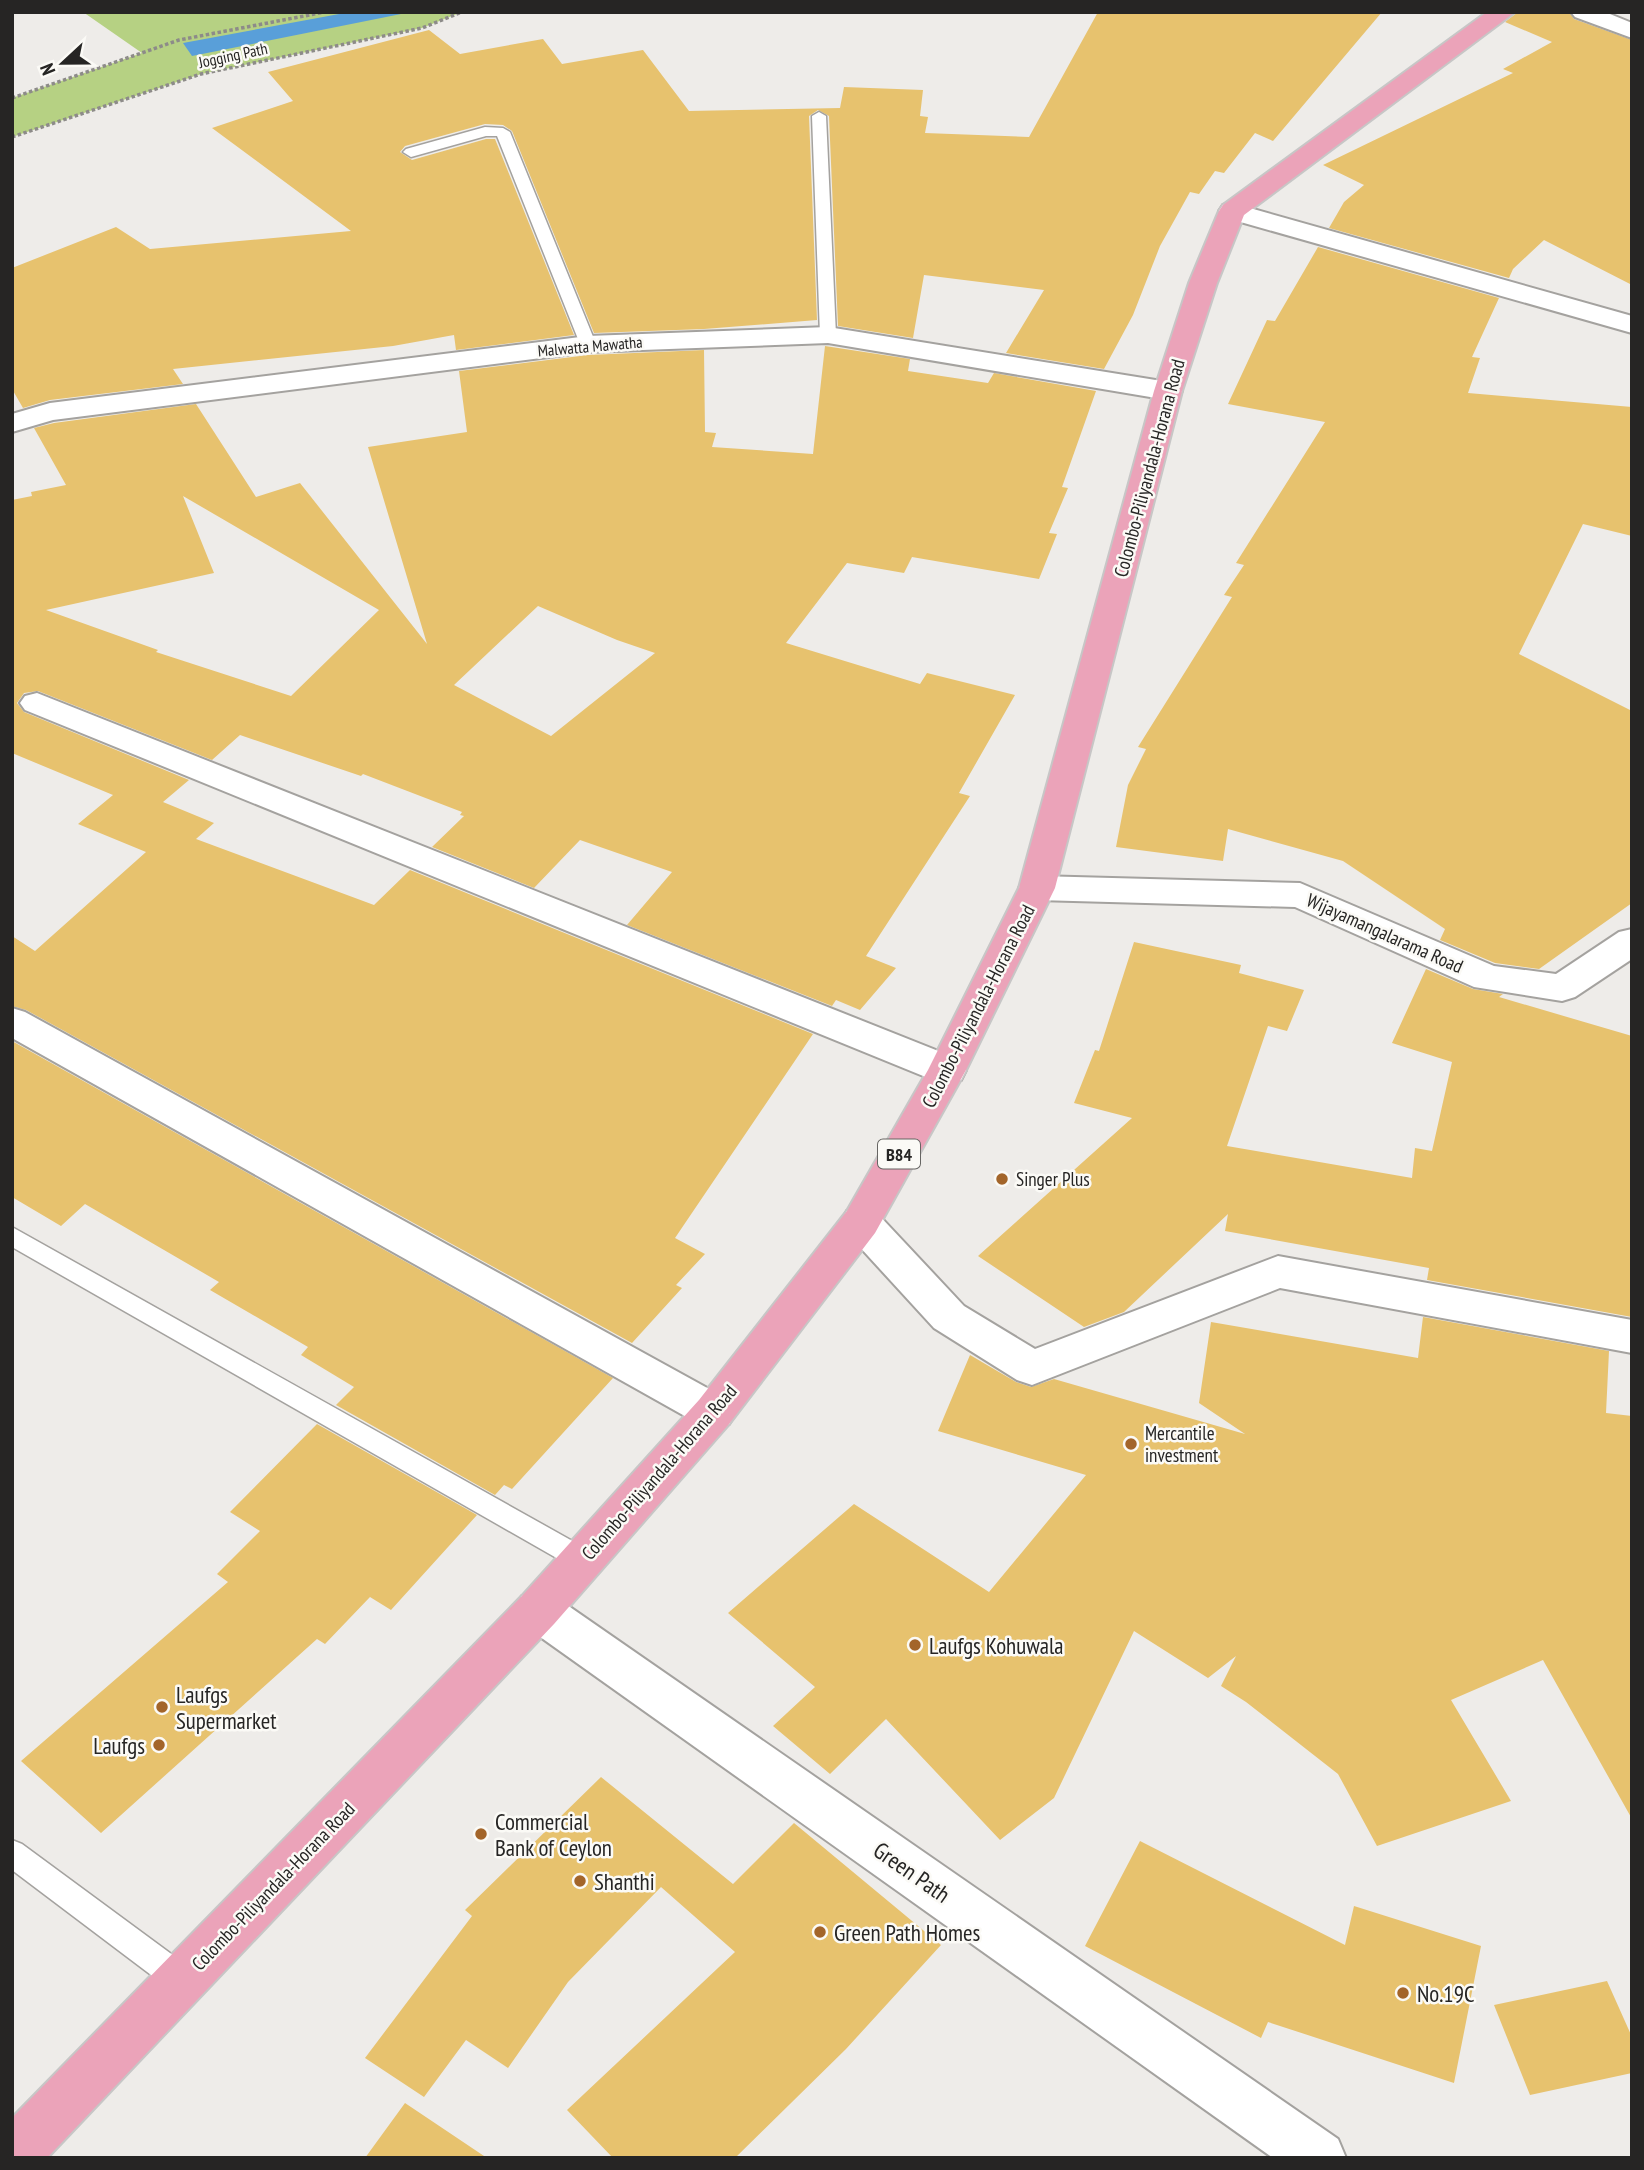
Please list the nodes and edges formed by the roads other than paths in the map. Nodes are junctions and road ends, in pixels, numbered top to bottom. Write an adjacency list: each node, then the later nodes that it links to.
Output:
1 (1503, 12): 6 (main road)
2 (1583, 12): 3 (street)
3 (1632, 31)
4 (819, 116): 8 (lane)
5 (411, 152): 9 (lane)
6 (1232, 211): 7 (street); 10 (main road, Colombo-Piliyandala-Horana Road / B84)
7 (1632, 325)
8 (828, 335): 9 (street, Malwatta Mawatha); 10 (street, Malwatta Mawatha)
9 (588, 344): 11 (street, Malwatta Mawatha)
10 (1168, 391): 13 (main road, Colombo-Piliyandala-Horana Road / B84)
11 (12, 423)
12 (37, 704): 16 (street)
13 (1037, 888): 14 (street, Wijayamangalarama Road); 16 (main road, Colombo-Piliyandala-Horana Road / B84)
14 (1632, 941)
15 (12, 1021): 20 (street)
16 (947, 1070): 17 (main road, Colombo-Piliyandala-Horana Road / B84)
17 (861, 1222): 19 (street); 20 (main road, Colombo-Piliyandala-Horana Road / B84)
18 (12, 1236): 21 (lane)
19 (1632, 1337)
20 (714, 1412): 21 (main road, Colombo-Piliyandala-Horana Road / B84)
21 (583, 1559): 22 (main road, Colombo-Piliyandala-Horana Road / B84)
22 (538, 1610): 24 (main road, Colombo-Piliyandala-Horana Road / B84); 26 (street, Green Path)
23 (12, 1853): 24 (lane)
24 (182, 1980): 25 (main road, Colombo-Piliyandala-Horana Road / B84)
25 (12, 2156)
26 (1320, 2158)

